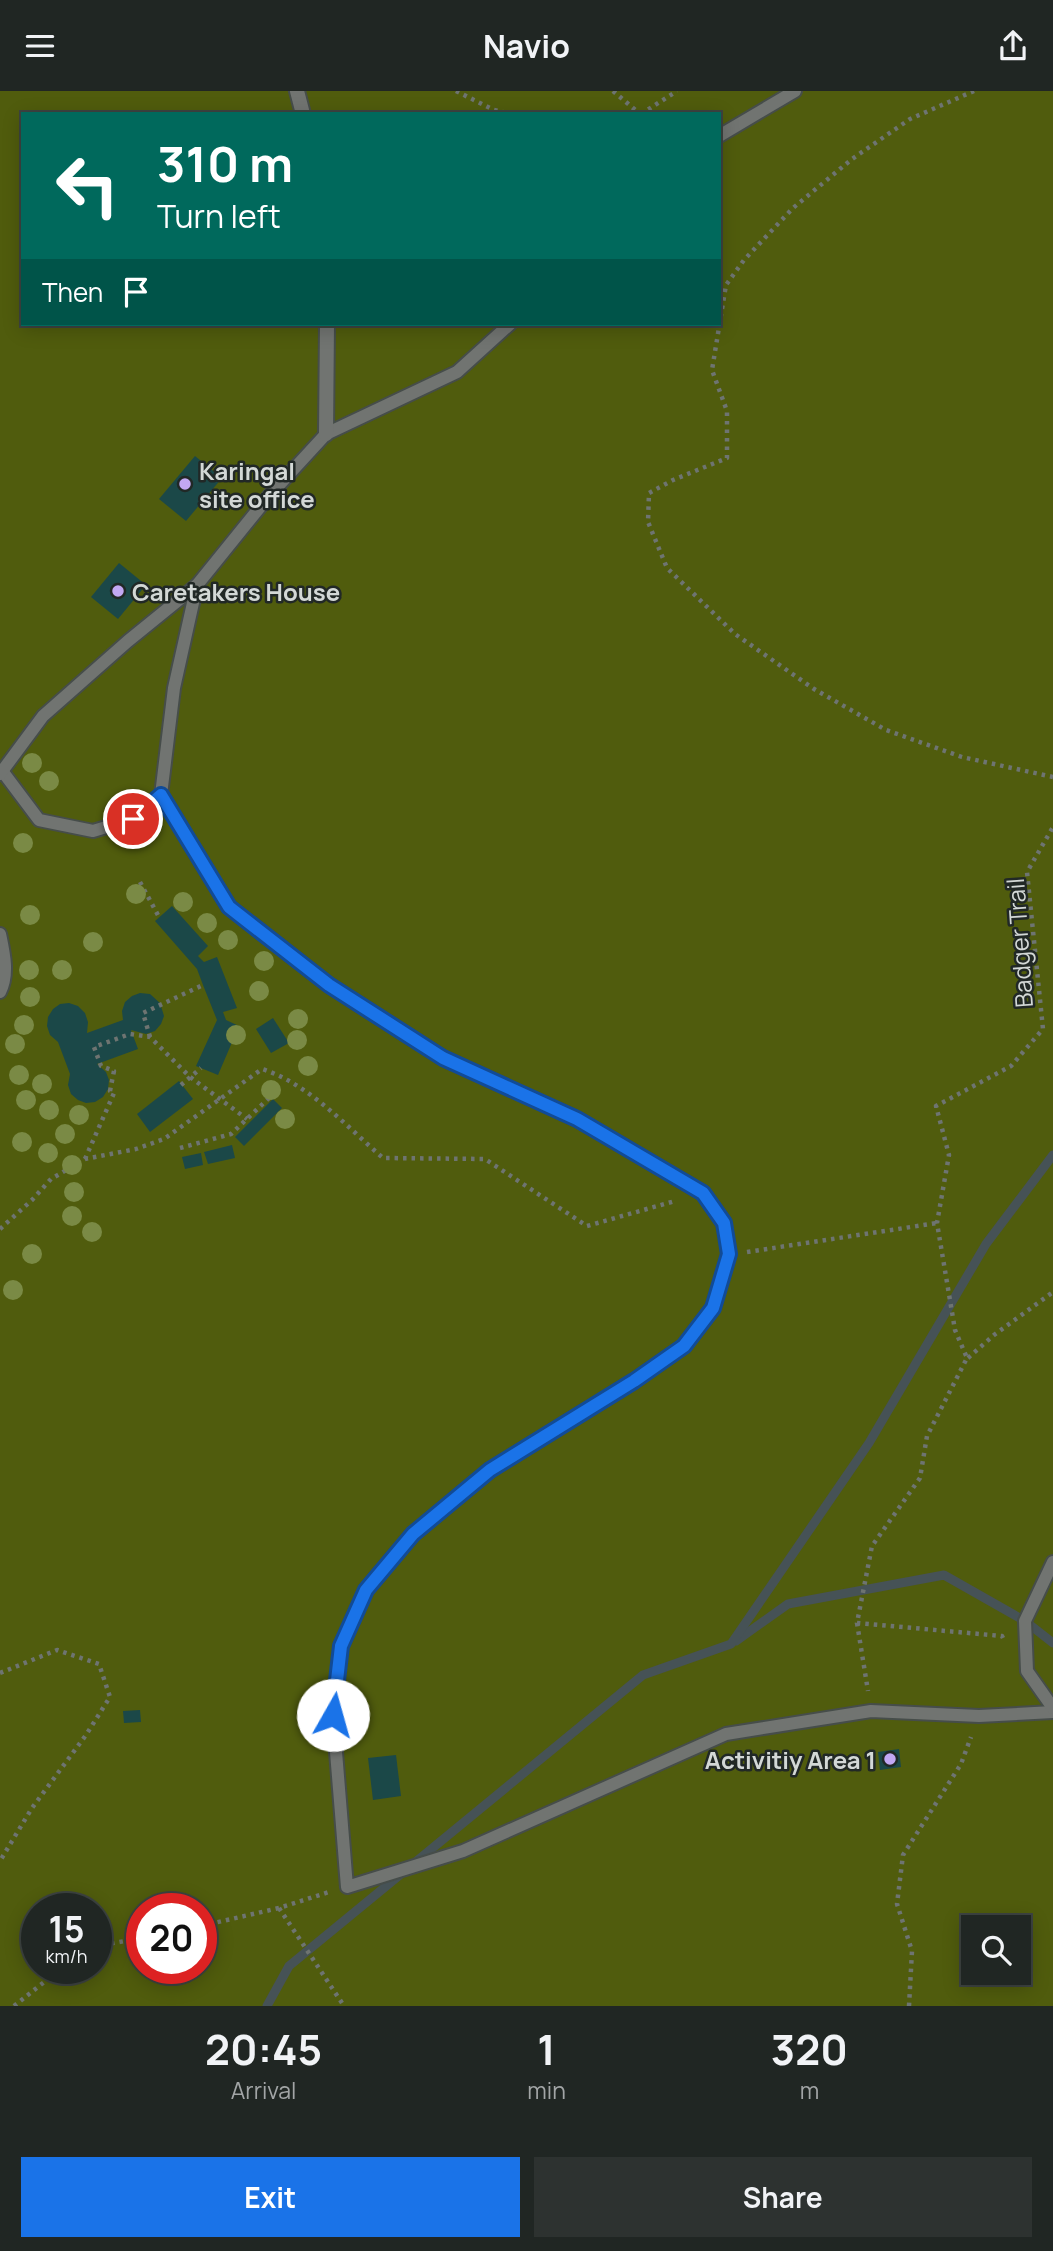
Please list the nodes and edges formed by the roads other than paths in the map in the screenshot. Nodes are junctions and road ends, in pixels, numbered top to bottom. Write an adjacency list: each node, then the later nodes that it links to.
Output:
1 (297, 91): 3 (street)
2 (795, 91): 4 (lane)
3 (302, 112)
4 (721, 135)
5 (327, 326): 7 (street)
6 (508, 326): 7 (lane)
7 (326, 434): 8 (lane)
8 (197, 585): 9 (lane); 10 (lane)
9 (1, 773): 10 (lane)
10 (161, 795): 14 (lane)
11 (0, 934): 12 (lane)
12 (0, 992)
13 (1053, 1562): 14 (lane)
14 (1053, 1710)

